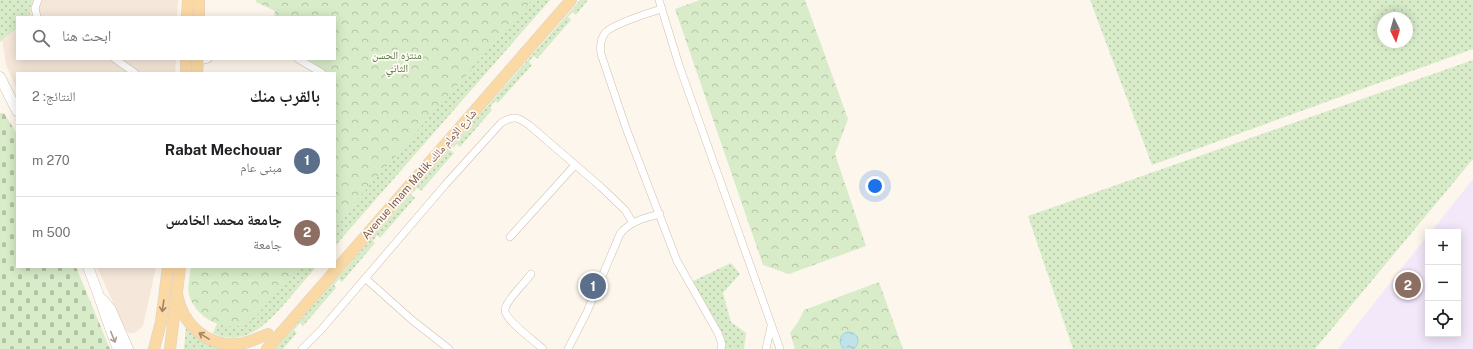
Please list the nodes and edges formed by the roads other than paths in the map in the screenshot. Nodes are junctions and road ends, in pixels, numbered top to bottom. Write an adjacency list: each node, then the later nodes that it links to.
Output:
1 (38, 0): 8 (street)
2 (188, 0): 9 (main road)
3 (199, 0): 10 (main road)
4 (561, 0): 25 (main road, Avenue Imam Malik شارع الإمام مالك)
5 (571, 0): 41 (main road, Avenue Imam Malik شارع الإمام مالك)
6 (659, 0): 7 (street)
7 (662, 9): 22 (street); 34 (street)
8 (37, 16)
9 (187, 16)
10 (199, 16)
11 (116, 60): 15 (street)
12 (186, 60): 16 (main road)
13 (201, 60): 17 (main road)
14 (300, 60): 18 (street)
15 (134, 72)
16 (186, 72)
17 (197, 72)
18 (320, 72)
19 (0, 77): 20 (street)
20 (16, 109)
21 (575, 165): 23 (street); 24 (street); 31 (street)
22 (660, 214): 23 (street); 46 (street)
23 (633, 223): 45 (street)
24 (510, 237)
25 (336, 258)
26 (88, 268): 33 (street)
27 (168, 268): 38 (main road, one-way to 38)
28 (180, 268): 32 (main road)
29 (327, 268): 35 (main road)
30 (531, 274): 44 (street)
31 (365, 278): 42 (street); 43 (street)
32 (177, 294): 35 (main road, one-way to 32); 39 (main road)
33 (100, 297): 36 (street, one-way to 36); 37 (street)
34 (772, 326): 47 (street); 48 (street)
35 (268, 334): 40 (main road)
36 (118, 349)
37 (128, 349)
38 (154, 349)
39 (170, 349)
40 (245, 349)
41 (267, 349)
42 (302, 349)
43 (449, 349)
44 (543, 349)
45 (568, 349)
46 (721, 349)
47 (766, 349)
48 (780, 349)

